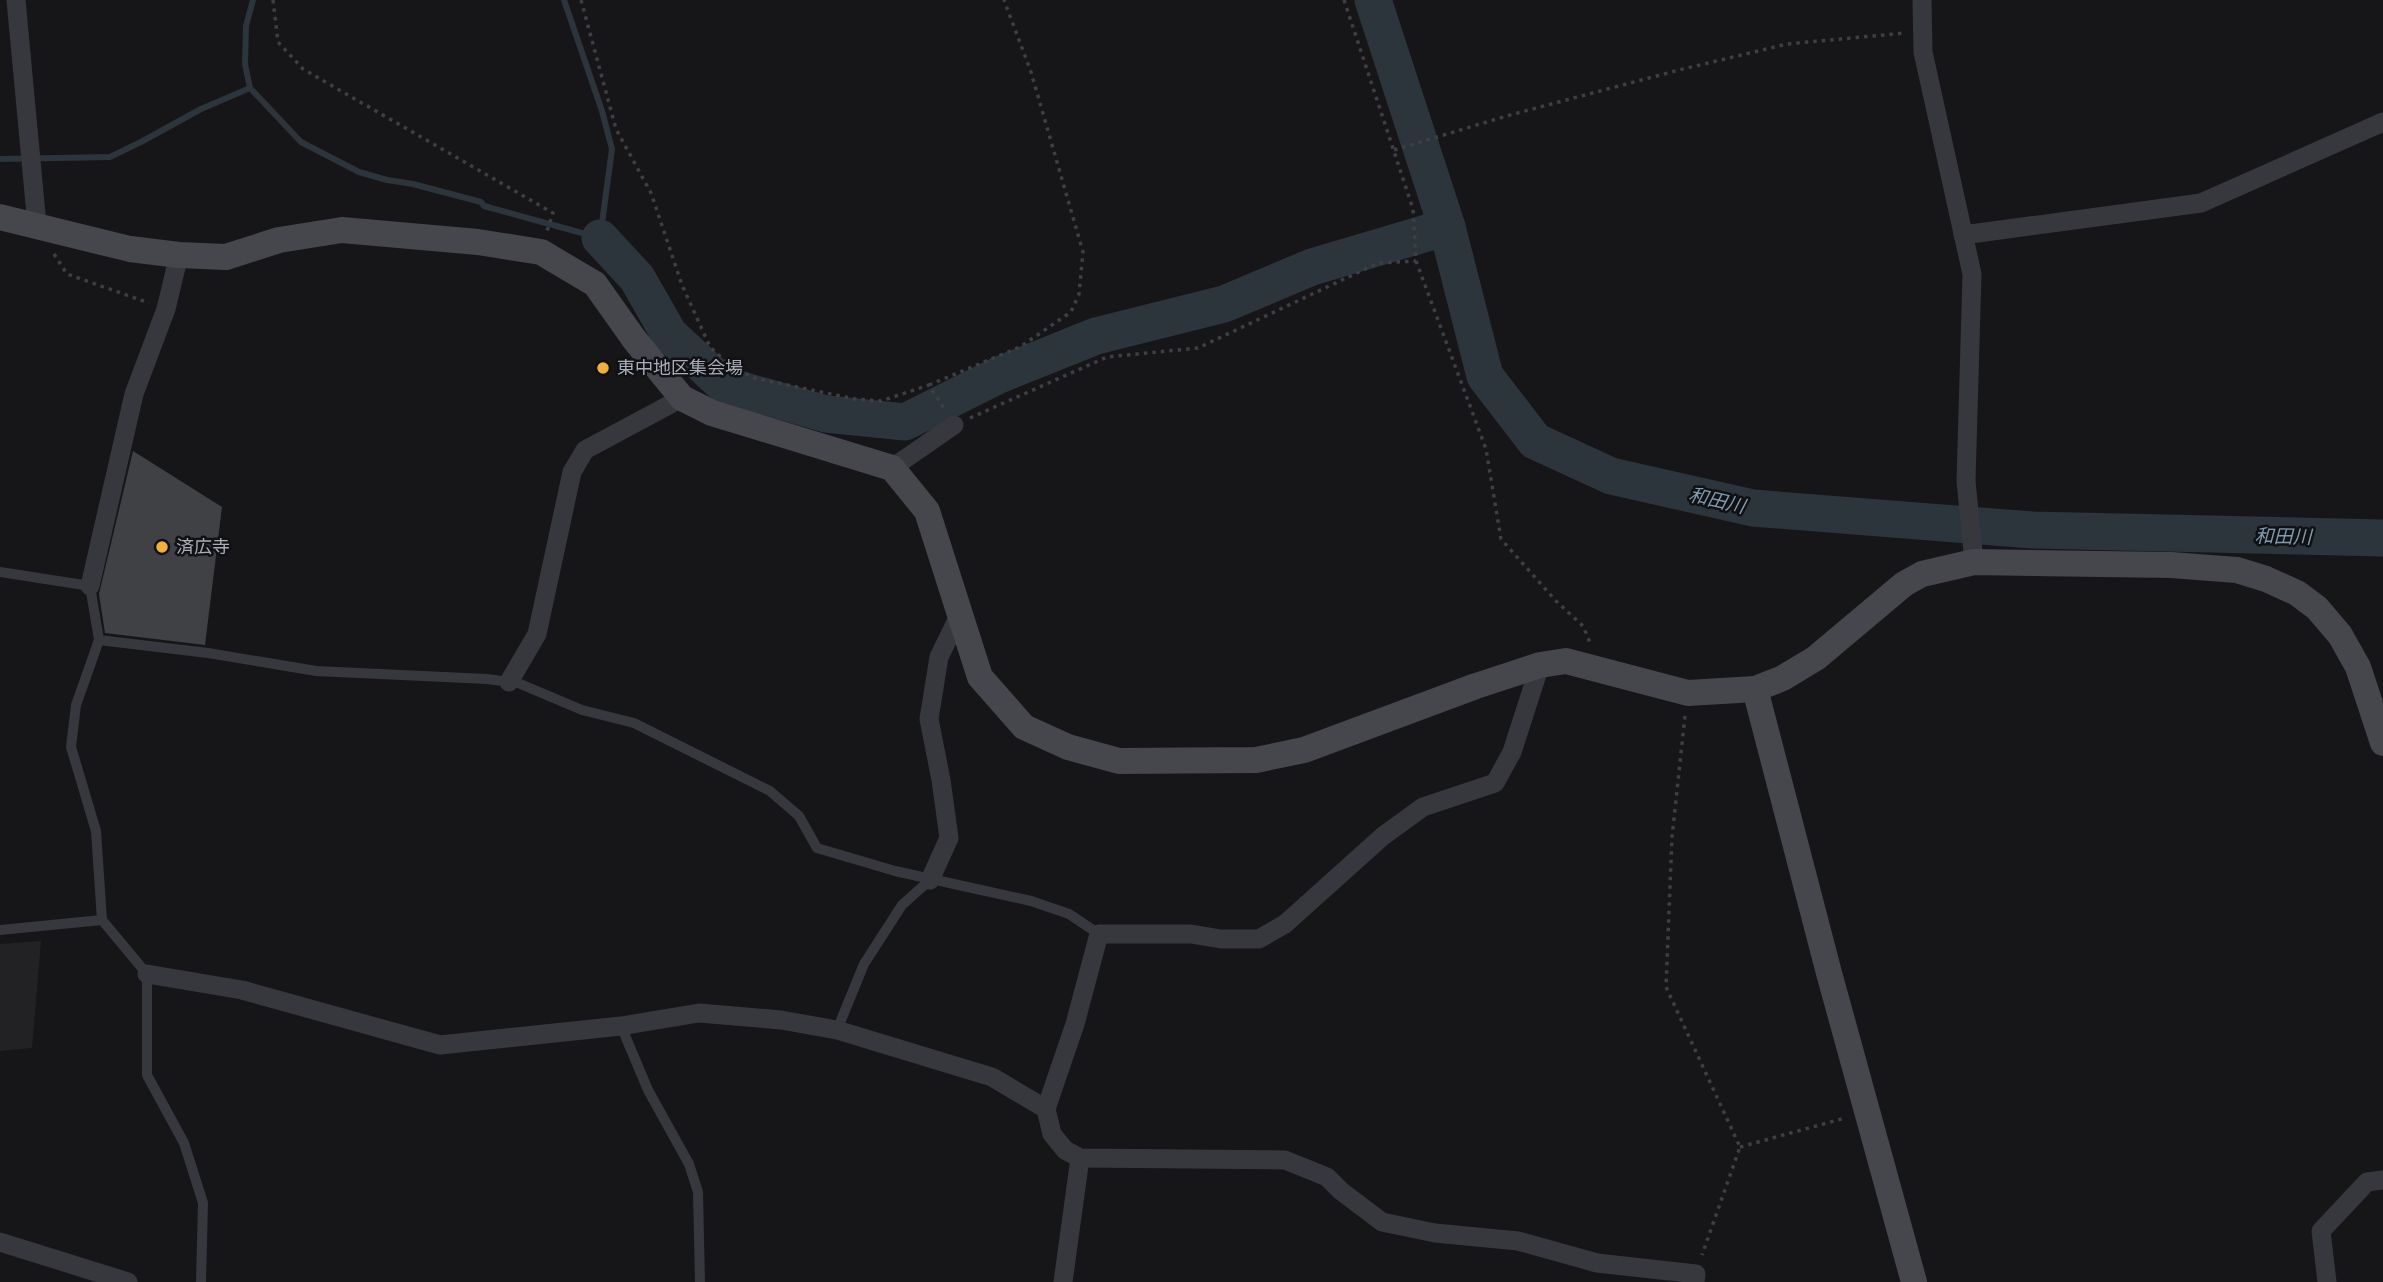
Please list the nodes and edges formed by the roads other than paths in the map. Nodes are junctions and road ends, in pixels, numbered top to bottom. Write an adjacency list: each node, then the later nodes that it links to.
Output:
1 (16, 0): 5 (street)
2 (1922, 0): 6 (street)
3 (2383, 122): 6 (street)
4 (0, 217): 5 (street)
5 (37, 225): 7 (street)
6 (1963, 235): 11 (street)
7 (179, 255): 8 (street); 13 (street)
8 (682, 398): 10 (street); 17 (street)
9 (954, 425): 10 (street)
10 (892, 468): 14 (street)
11 (1973, 555): 18 (street); 19 (street)
12 (0, 572): 13 (lane)
13 (90, 586): 15 (lane)
14 (960, 614): 16 (street); 20 (street)
15 (99, 640): 17 (lane); 21 (lane)
16 (1540, 665): 18 (street); 23 (street)
17 (509, 682): 20 (lane)
18 (1755, 689): 36 (street)
19 (2383, 743)
20 (930, 880): 23 (lane); 26 (lane)
21 (102, 920): 22 (lane); 24 (lane)
22 (0, 930)
23 (1099, 934): 27 (street)
24 (147, 974): 25 (street); 33 (lane)
25 (621, 1026): 26 (street); 34 (lane)
26 (837, 1030): 27 (street)
27 (1046, 1109): 28 (street)
28 (1080, 1158): 31 (street); 35 (street)
29 (2383, 1180): 37 (street)
30 (0, 1242): 32 (street)
31 (1695, 1278)
32 (128, 1282)
33 (201, 1282)
34 (700, 1282)
35 (1063, 1282)
36 (1914, 1282)
37 (2328, 1282)

